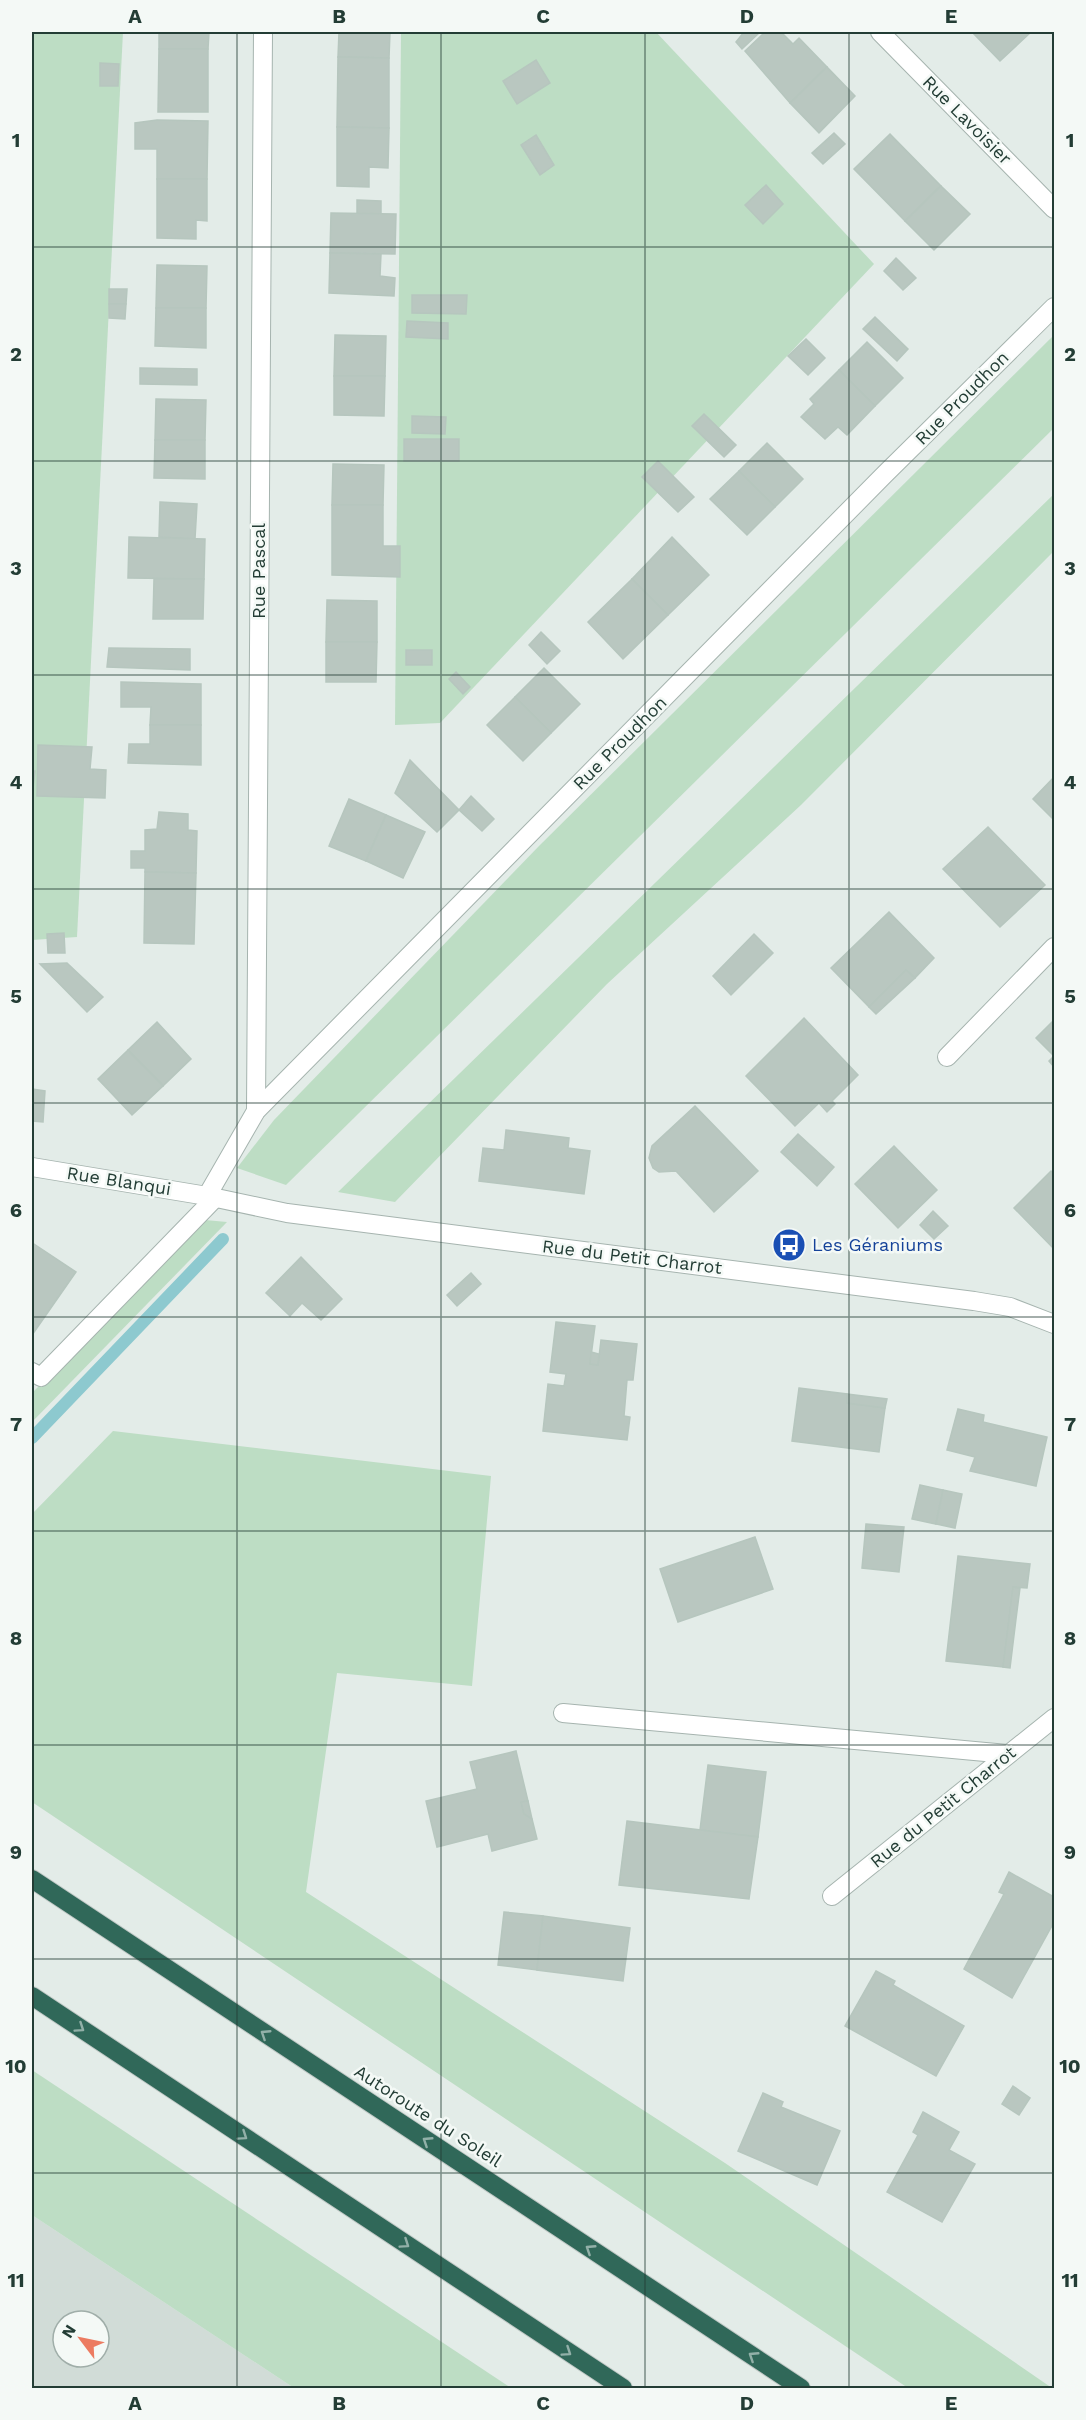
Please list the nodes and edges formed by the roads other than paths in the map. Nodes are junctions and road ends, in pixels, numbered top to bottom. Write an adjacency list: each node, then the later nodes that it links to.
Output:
1 (263, 32): 7 (street, Rue Pascal)
2 (880, 32): 3 (street, Rue Lavoisier)
3 (1054, 209)
4 (1054, 307): 7 (street, Rue Proudhon)
5 (1054, 947): 6 (street)
6 (948, 1057)
7 (256, 1111): 9 (street, Rue Proudhon)
8 (32, 1167): 9 (street, Rue Blanqui)
9 (211, 1197): 10 (street, Rue du Petit Charrot); 11 (street, Rue Proudhon)
10 (1054, 1324)
11 (32, 1372)
12 (563, 1713): 14 (street)
13 (1054, 1718): 14 (street, Rue du Petit Charrot)
14 (1007, 1754): 16 (street, Rue du Petit Charrot)
15 (32, 1880): 19 (highway, Autoroute du Soleil, one-way to 15)
16 (832, 1896)
17 (32, 1996): 18 (highway, one-way to 18)
18 (623, 2388)
19 (801, 2388)

